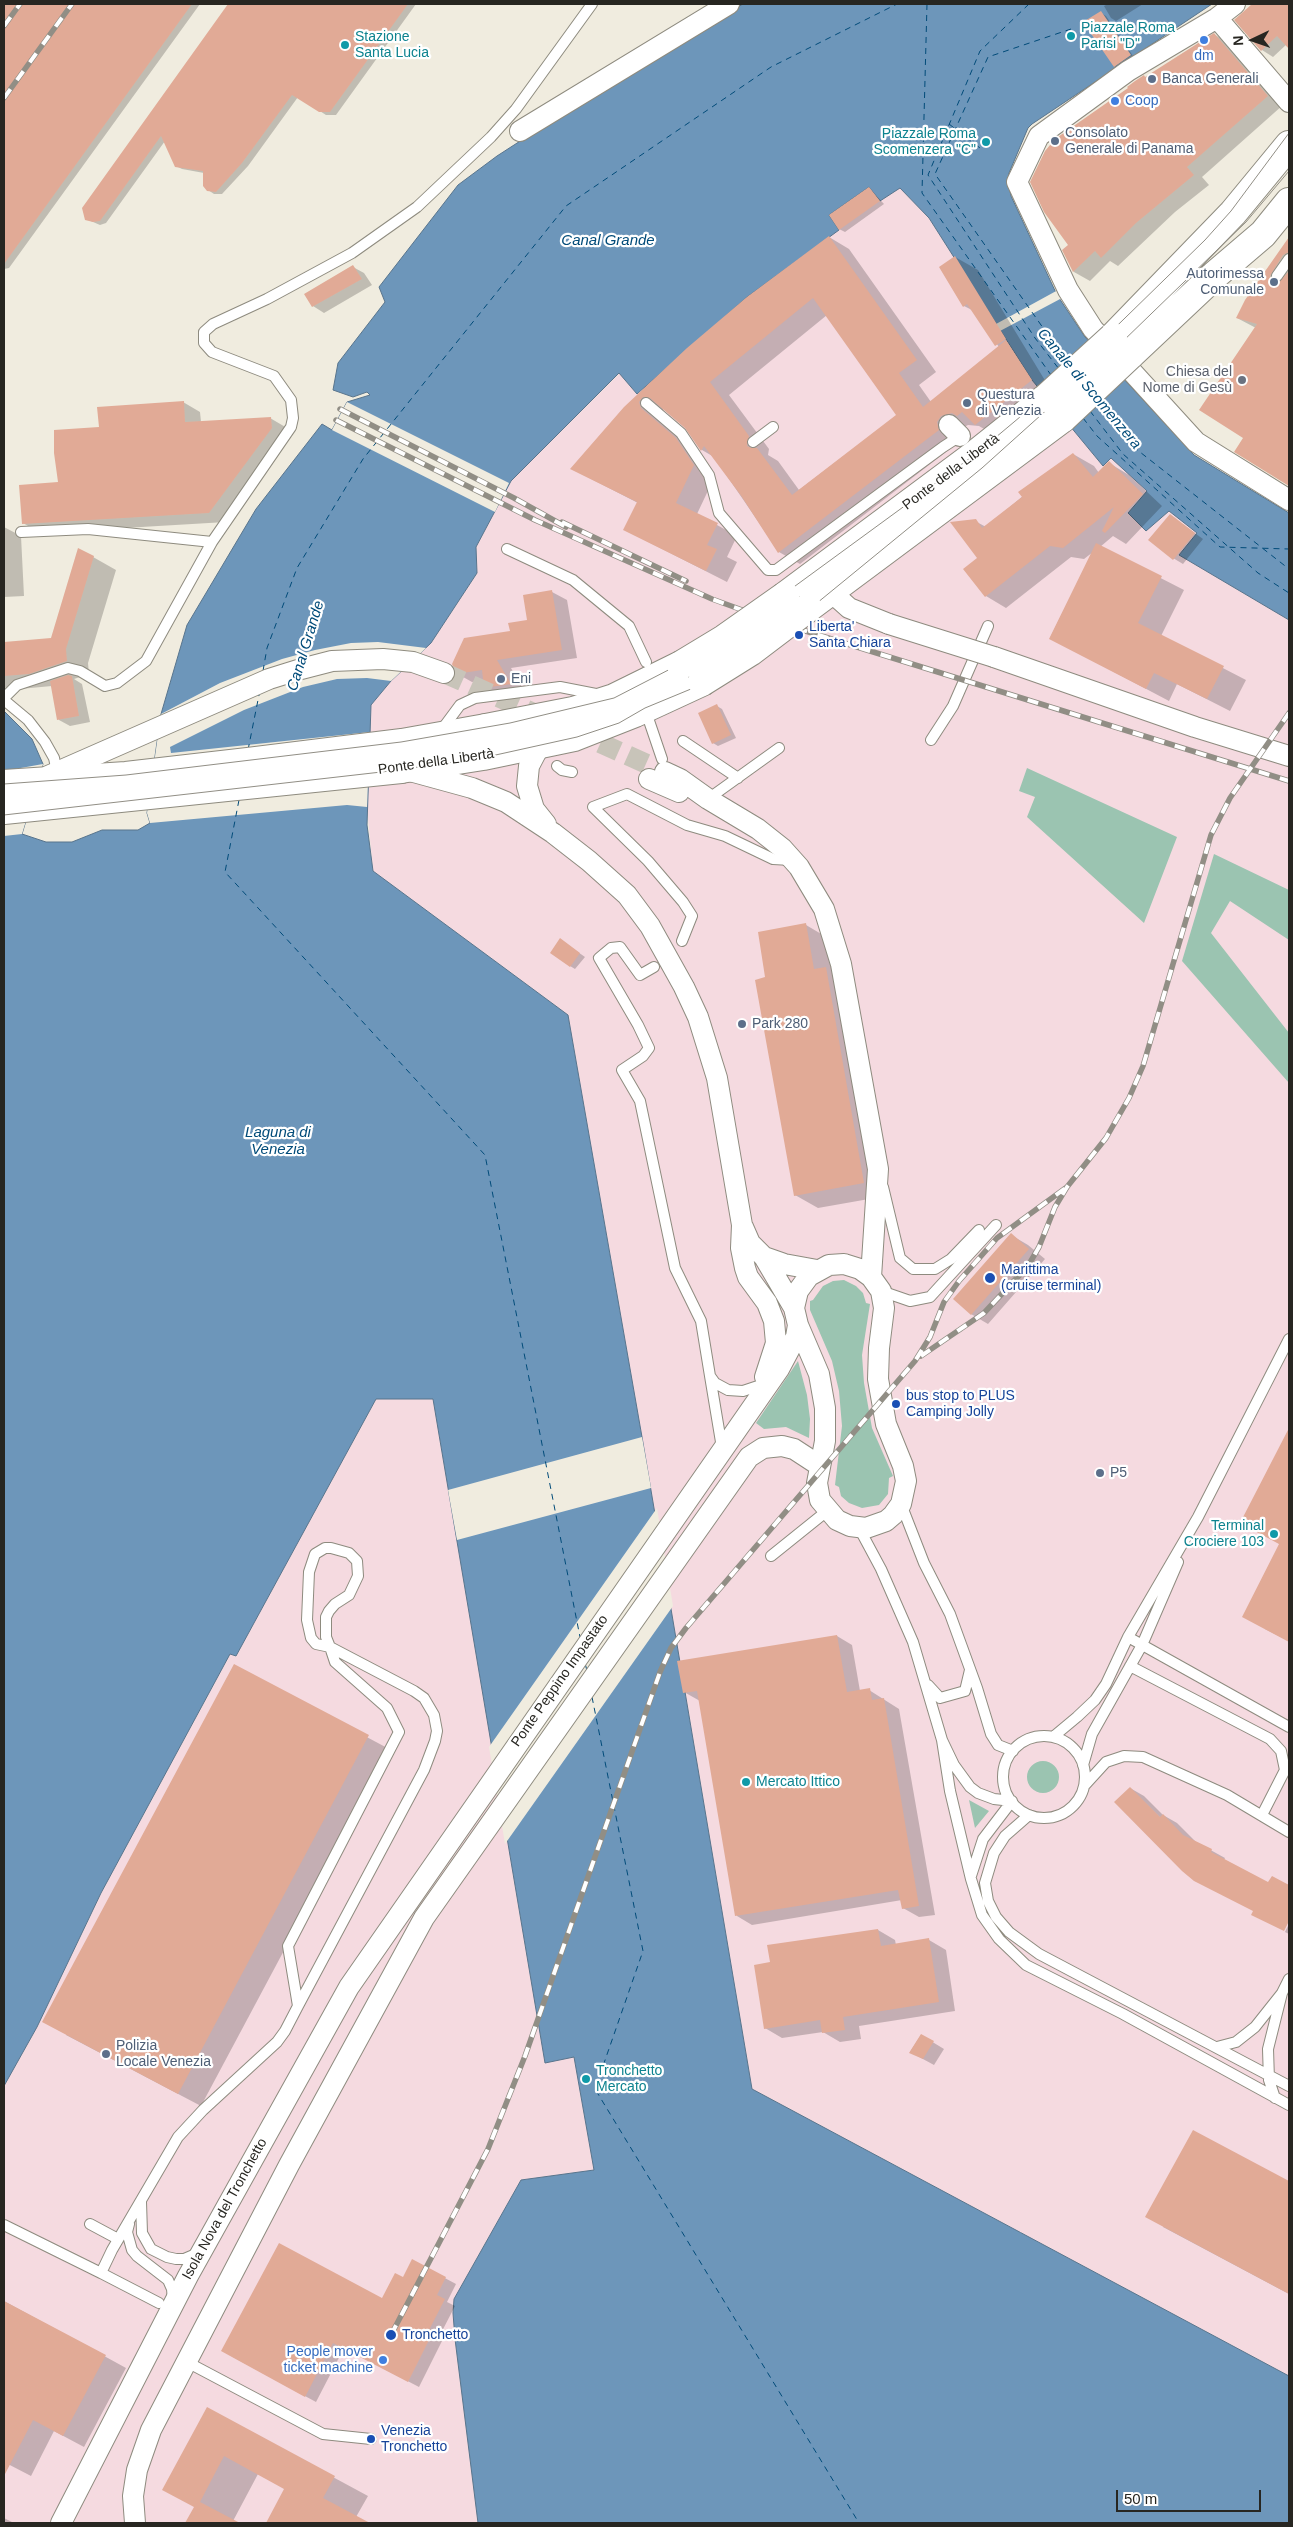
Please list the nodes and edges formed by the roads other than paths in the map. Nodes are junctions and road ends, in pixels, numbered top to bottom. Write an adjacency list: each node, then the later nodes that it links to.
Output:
1 (592, 4): 18 (lane)
2 (729, 4): 5 (street)
3 (1228, 15): 4 (street); 16 (street)
4 (1289, 91)
5 (520, 130)
6 (1289, 145): 10 (main road, Ponte della Libertà)
7 (1289, 202): 10 (main road, Ponte della Libertà)
8 (1289, 259): 9 (lane)
9 (1277, 276)
10 (1122, 346): 12 (main road, Ponte della Libertà, bridge)
11 (646, 403): 14 (lane)
12 (1054, 408): 14 (main road, Ponte della Libertà); 20 (main road, Ponte della Libertà)
13 (772, 427): 15 (lane)
14 (962, 438): 20 (main road, Ponte della Libertà)
15 (753, 442)
16 (1289, 500)
17 (21, 532): 18 (lane)
18 (212, 542): 25 (lane)
19 (507, 549): 22 (lane)
20 (809, 593): 24 (main road, Ponte della Libertà, bridge); 26 (main road, Ponte della Libertà, bridge); 33 (street, bridge)
21 (988, 626): 28 (lane)
22 (646, 662)
23 (440, 677): 40 (street)
24 (614, 698): 27 (main road, Ponte della Libertà); 27 (lane); 32 (main road)
25 (4, 699): 40 (lane)
26 (645, 708): 30 (main road, Ponte della Libertà); 36 (lane)
27 (438, 735): 34 (main road, Ponte della Libertà)
28 (931, 740)
29 (683, 741): 38 (lane)
30 (540, 745): 32 (main road, Ponte della Libertà); 44 (street)
31 (779, 748): 38 (lane)
32 (482, 756): 34 (main road, Ponte della Libertà); 41 (street)
33 (1289, 756)
34 (393, 761): 40 (main road, Ponte della Libertà); 41 (street)
35 (557, 766): 37 (lane)
36 (659, 770): 42 (street)
37 (572, 772)
38 (738, 778): 42 (lane)
39 (4, 784): 40 (main road, Ponte della Libertà)
40 (43, 786): 43 (main road, Ponte della Libertà)
41 (500, 799): 44 (street)
42 (708, 799): 45 (street)
43 (4, 810)
44 (553, 833): 49 (street)
45 (792, 860): 46 (lane); 48 (street)
46 (682, 941)
47 (654, 967): 57 (lane)
48 (878, 1169): 51 (lane); 54 (street)
49 (742, 1225): 52 (street); 58 (street)
50 (996, 1225): 54 (lane)
51 (979, 1230)
52 (764, 1257): 53 (street); 55 (street)
53 (817, 1270): 54 (street); 55 (street)
54 (876, 1284): 61 (street)
55 (796, 1317): 58 (street); 60 (street)
56 (1289, 1340): 63 (lane)
57 (710, 1376): 58 (lane); 59 (lane)
58 (759, 1392): 59 (street, Ponte Peppino Impastato)
59 (719, 1454): 83 (street, Ponte Peppino Impastato)
60 (820, 1466): 62 (street); 100 (street, Ponte Peppino Impastato)
61 (901, 1504): 64 (street); 70 (lane)
62 (827, 1512): 64 (street); 65 (lane)
63 (1198, 1517): 66 (lane); 67 (lane)
64 (858, 1528): 71 (lane)
65 (771, 1556)
66 (1128, 1637): 67 (lane); 73 (lane)
67 (1142, 1645): 69 (lane); 72 (lane)
68 (330, 1647): 68 (lane); 86 (lane); 86 (lane)
69 (1130, 1666): 76 (lane); 80 (lane)
70 (970, 1670): 71 (lane); 75 (lane)
71 (926, 1683): 74 (lane)
72 (1289, 1727)
73 (1053, 1737): 75 (lane); 76 (lane)
74 (942, 1740): 78 (lane); 82 (lane)
75 (1013, 1751): 78 (lane)
76 (1083, 1765): 77 (lane)
77 (1084, 1786): 79 (lane); 80 (lane)
78 (1012, 1801): 79 (lane); 82 (lane)
79 (1029, 1815): 87 (lane)
80 (1262, 1815): 81 (lane)
81 (1289, 1832)
82 (971, 1879): 90 (lane)
83 (405, 1904): 97 (street, Isola Nova del Tronchetto)
84 (1289, 1979): 85 (lane)
85 (1282, 1993): 87 (lane); 88 (lane)
86 (298, 2006): 92 (lane)
87 (1216, 2047): 88 (lane)
88 (1268, 2074): 89 (lane); 90 (lane)
89 (1289, 2086)
90 (1275, 2098): 91 (lane)
91 (1289, 2105)
92 (141, 2202): 93 (lane); 97 (lane)
93 (129, 2220): 96 (lane); 99 (lane)
94 (4, 2224): 98 (lane)
95 (90, 2224): 96 (lane)
96 (118, 2239): 98 (lane)
97 (203, 2249): 99 (street, Isola Nova del Tronchetto)
98 (101, 2274): 99 (lane)
99 (166, 2304): 102 (street, Isola Nova del Tronchetto)
100 (185, 2361): 101 (lane); 103 (street)
101 (371, 2439)
102 (61, 2523)
103 (134, 2523)

